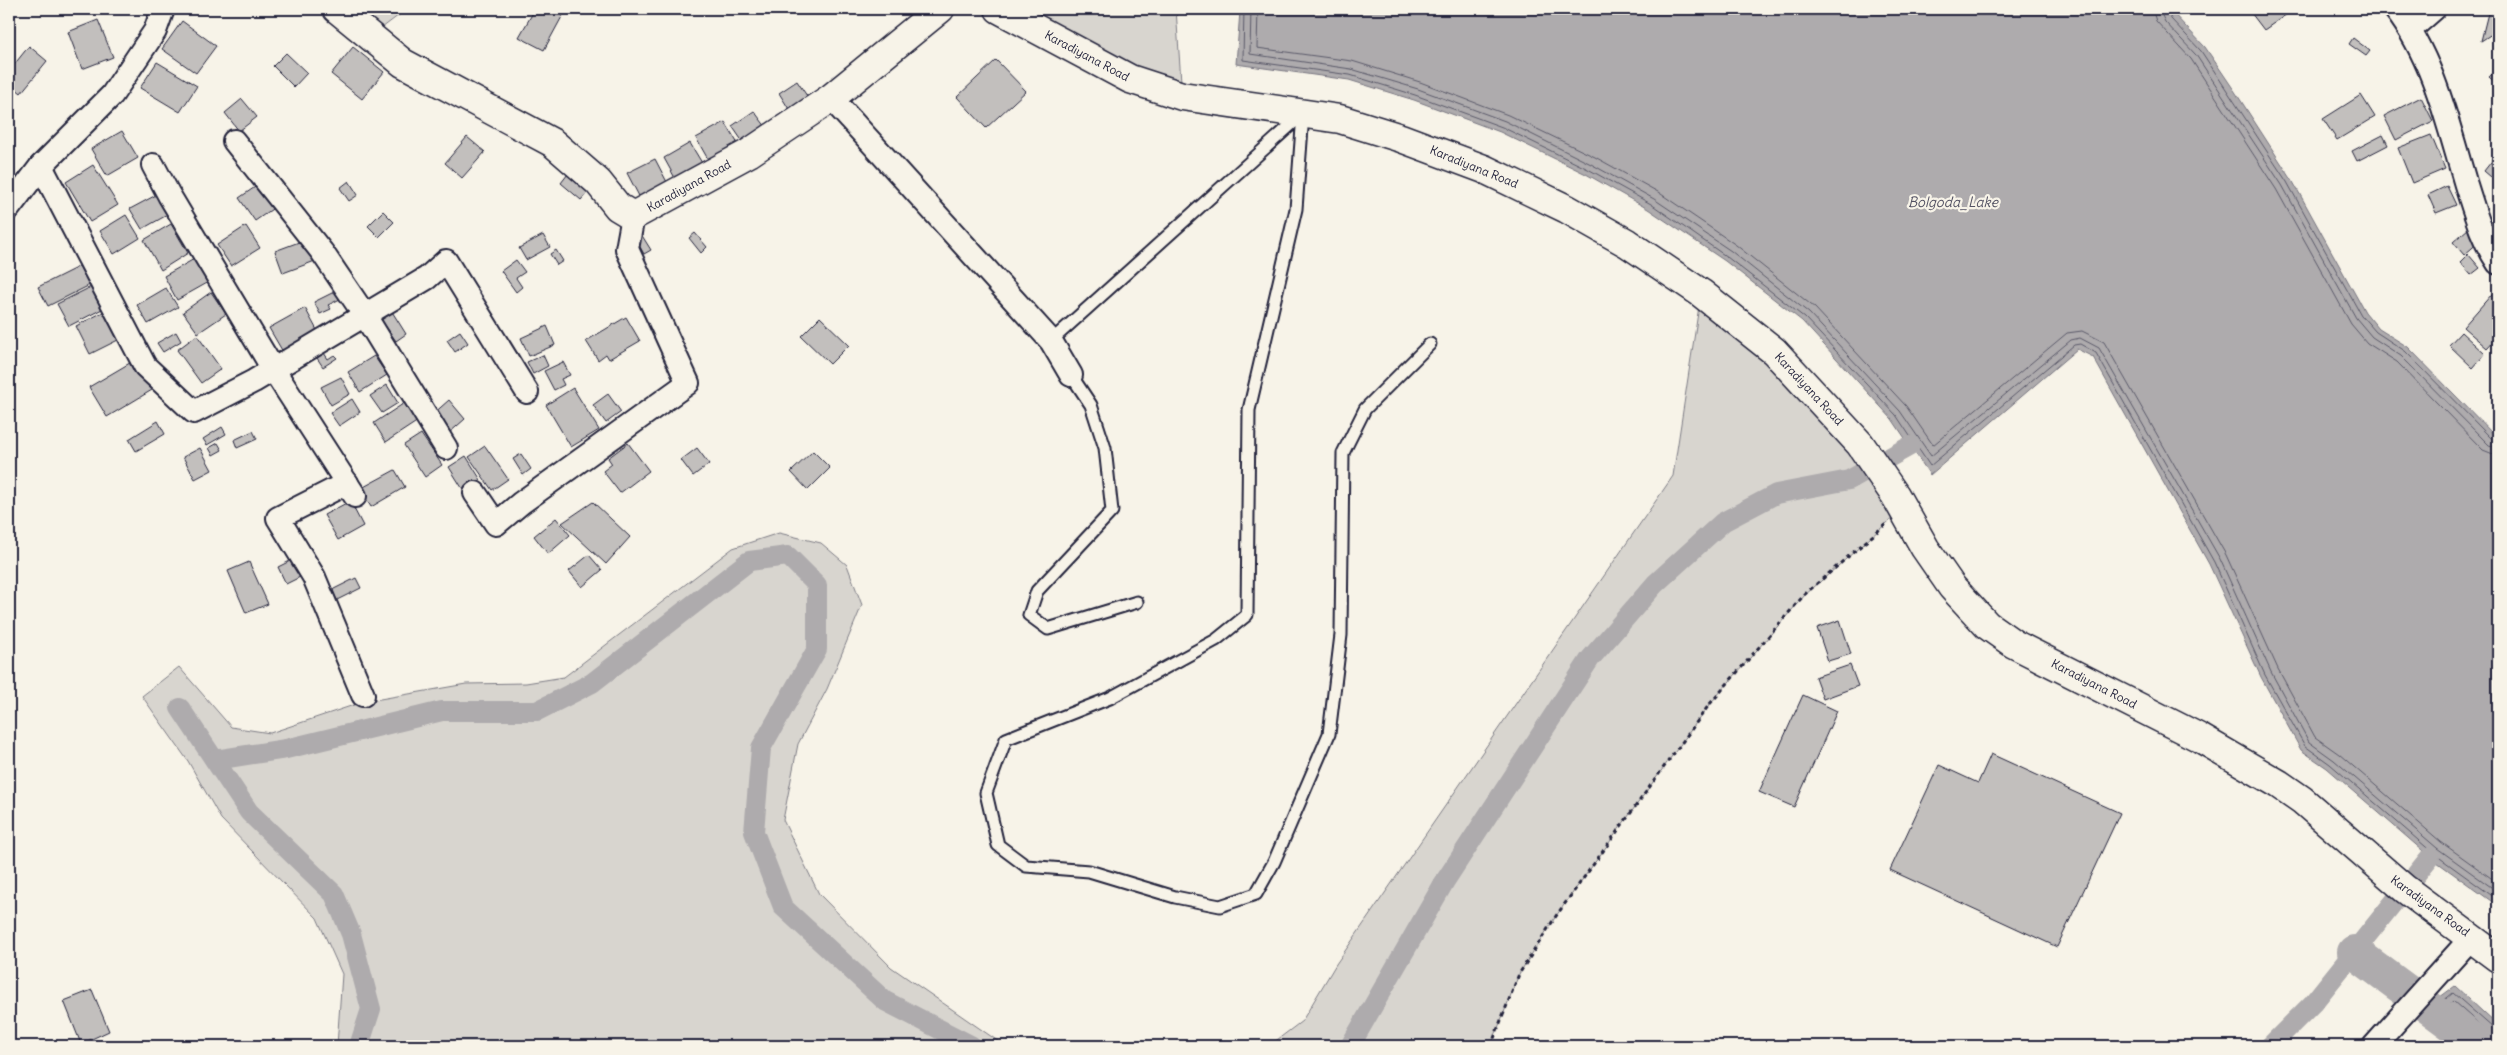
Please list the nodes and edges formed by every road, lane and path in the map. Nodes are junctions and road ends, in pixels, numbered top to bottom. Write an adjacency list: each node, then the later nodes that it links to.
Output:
1 (163, 9): 12 (street)
2 (337, 9): 14 (street, Karadiyana Road)
3 (940, 9): 8 (street, Karadiyana Road)
4 (999, 9): 9 (street, Karadiyana Road)
5 (2395, 9): 7 (street)
6 (2434, 9): 7 (street)
7 (2410, 30): 15 (street)
8 (832, 98): 14 (street, Karadiyana Road); 17 (street)
9 (1303, 114): 17 (lane); 18 (lane); 24 (street, Karadiyana Road)
10 (234, 141): 16 (street)
11 (153, 165): 19 (street)
12 (41, 166): 13 (street); 19 (street)
13 (11, 200)
14 (633, 216): 23 (street)
15 (2498, 263)
16 (364, 314): 19 (street); 21 (street); 22 (street)
17 (1051, 341): 20 (street)
18 (1430, 344)
19 (273, 369): 26 (street)
20 (1071, 375): 25 (lane)
21 (527, 392)
22 (446, 448)
23 (475, 493)
24 (1899, 502): 27 (street, Karadiyana Road); 29 (path)
25 (1137, 602)
26 (362, 696)
27 (2472, 937): 28 (street, Karadiyana Road); 30 (street)
28 (2498, 958)
29 (1491, 1046)
30 (2374, 1046)

